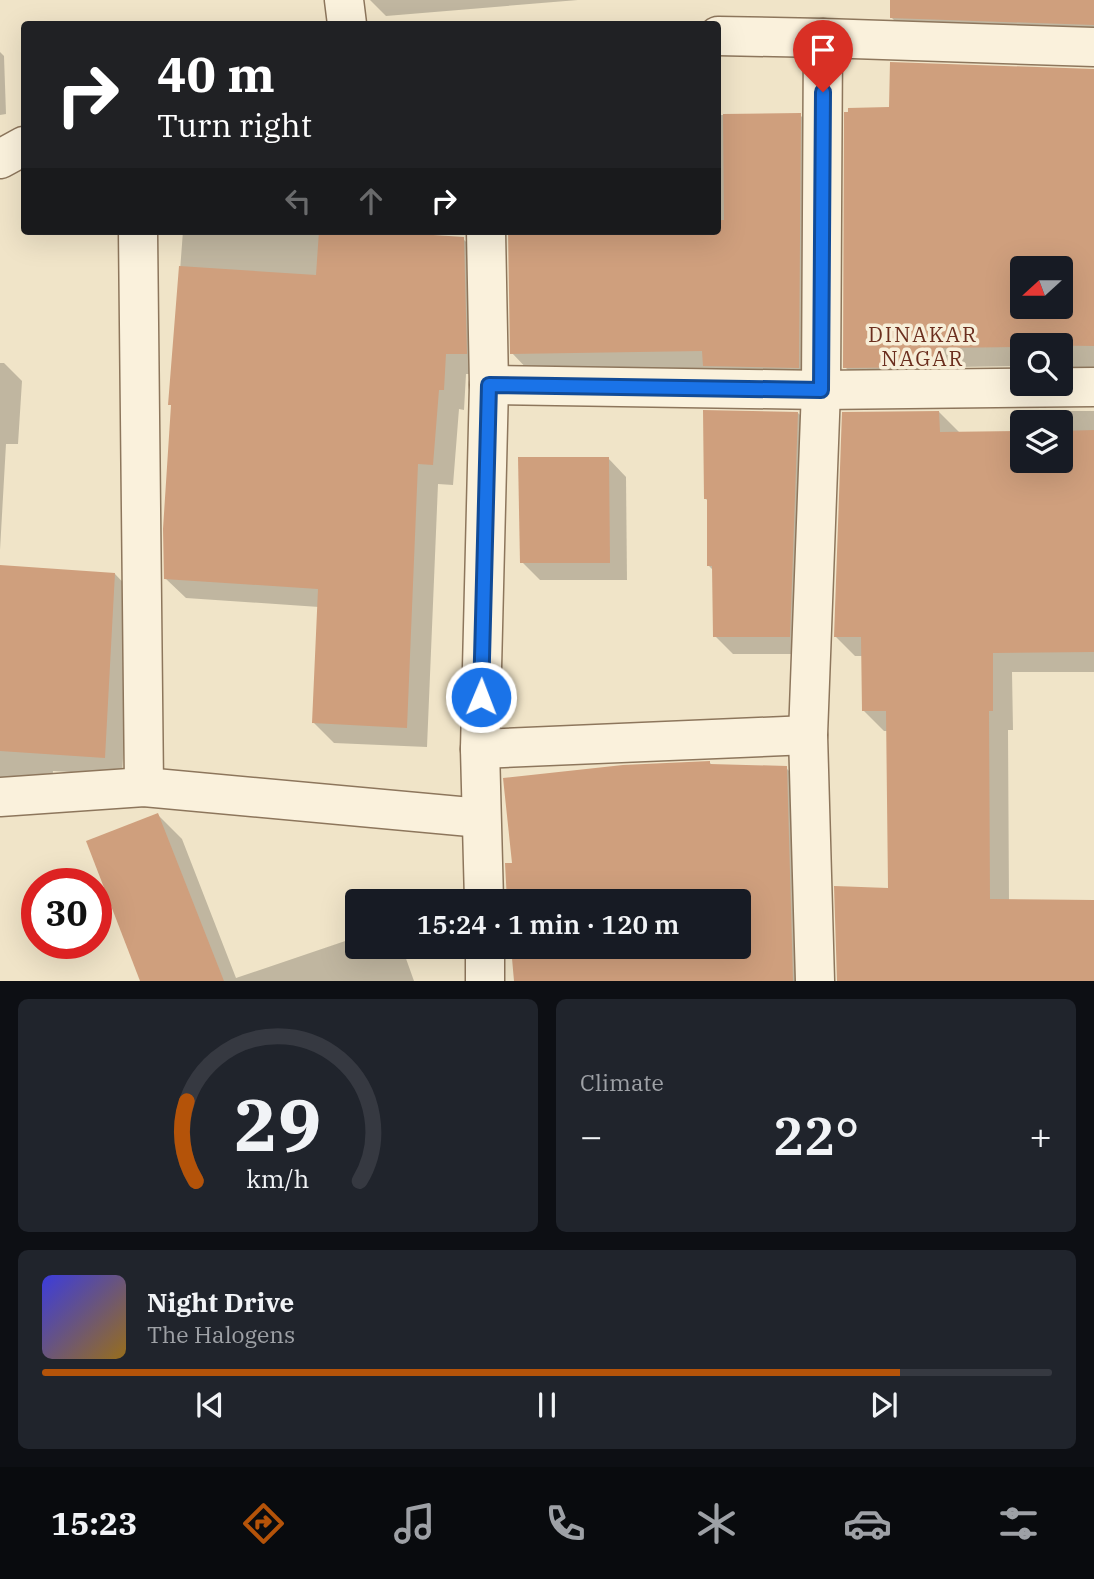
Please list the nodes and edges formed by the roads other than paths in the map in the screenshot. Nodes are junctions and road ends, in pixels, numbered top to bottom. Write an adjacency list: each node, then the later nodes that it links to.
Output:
1 (344, 0): 2 (street)
2 (347, 21)
3 (721, 36): 4 (street)
4 (823, 38): 5 (street); 12 (street)
5 (1094, 47)
6 (21, 148): 7 (street)
7 (0, 159)
8 (138, 235): 15 (street)
9 (486, 235): 10 (street)
10 (489, 385): 12 (street); 14 (street)
11 (1094, 387): 12 (street)
12 (821, 390): 13 (street)
13 (808, 735): 14 (street); 21 (street)
14 (480, 749): 17 (street)
15 (144, 787): 16 (street); 17 (street)
16 (0, 797)
17 (481, 817): 18 (street)
18 (484, 889)
19 (485, 959): 20 (street)
20 (485, 981)
21 (815, 981)

